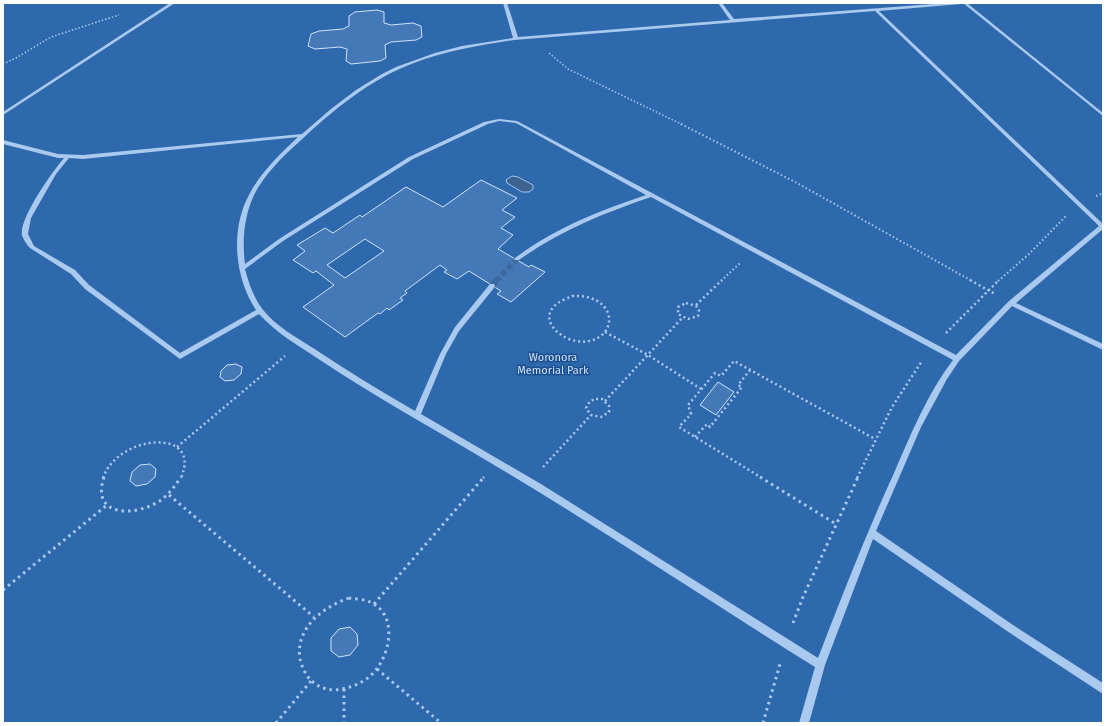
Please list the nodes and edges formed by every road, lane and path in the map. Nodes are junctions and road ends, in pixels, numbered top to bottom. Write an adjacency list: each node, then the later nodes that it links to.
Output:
1 (173, 3): 12 (lane)
2 (505, 3): 10 (lane)
3 (720, 3): 8 (lane)
4 (961, 3): 6 (lane)
5 (965, 3): 13 (lane)
6 (876, 10): 8 (lane); 18 (lane)
7 (123, 14): 11 (path)
8 (732, 20): 9 (lane)
9 (534, 37): 10 (lane); 23 (path)
10 (516, 39): 14 (lane)
11 (3, 64)
12 (3, 114)
13 (1103, 115)
14 (304, 135): 16 (lane); 21 (lane)
15 (3, 142): 16 (lane)
16 (67, 157): 25 (lane)
17 (651, 195): 19 (lane); 20 (lane); 21 (lane)
18 (1102, 226): 23 (lane)
19 (754, 250): 24 (path); 31 (lane)
20 (517, 259)
21 (243, 268): 25 (lane)
22 (492, 286): 36 (lane)
23 (1011, 302): 29 (lane); 31 (lane)
24 (696, 305): 26 (path); 26 (path)
25 (260, 311): 28 (lane)
26 (683, 317): 30 (path)
27 (605, 332): 27 (path); 30 (path)
28 (300, 344): 36 (lane); 39 (path)
29 (1103, 347)
30 (648, 355): 33 (path); 34 (path)
31 (957, 359): 45 (lane)
32 (750, 370): 33 (path); 37 (path); 38 (path)
33 (702, 389): 37 (path)
34 (605, 401): 35 (path); 35 (path)
35 (591, 415): 41 (path)
36 (416, 416): 40 (lane)
37 (696, 437): 44 (path)
38 (875, 439)
39 (177, 447): 42 (path); 43 (path)
40 (497, 462): 41 (lane); 47 (path)
41 (529, 482): 49 (lane)
42 (169, 495): 43 (path); 48 (path)
43 (107, 505): 46 (path)
44 (836, 524)
45 (871, 533): 49 (lane); 53 (lane)
46 (3, 590)
47 (374, 604): 48 (path); 50 (path)
48 (314, 617): 51 (path)
49 (820, 665): 57 (lane)
50 (377, 670): 52 (path); 56 (path)
51 (311, 681): 52 (path); 54 (path)
52 (344, 689): 55 (path)
53 (1103, 689)
54 (276, 723)
55 (344, 723)
56 (441, 723)
57 (804, 723)

